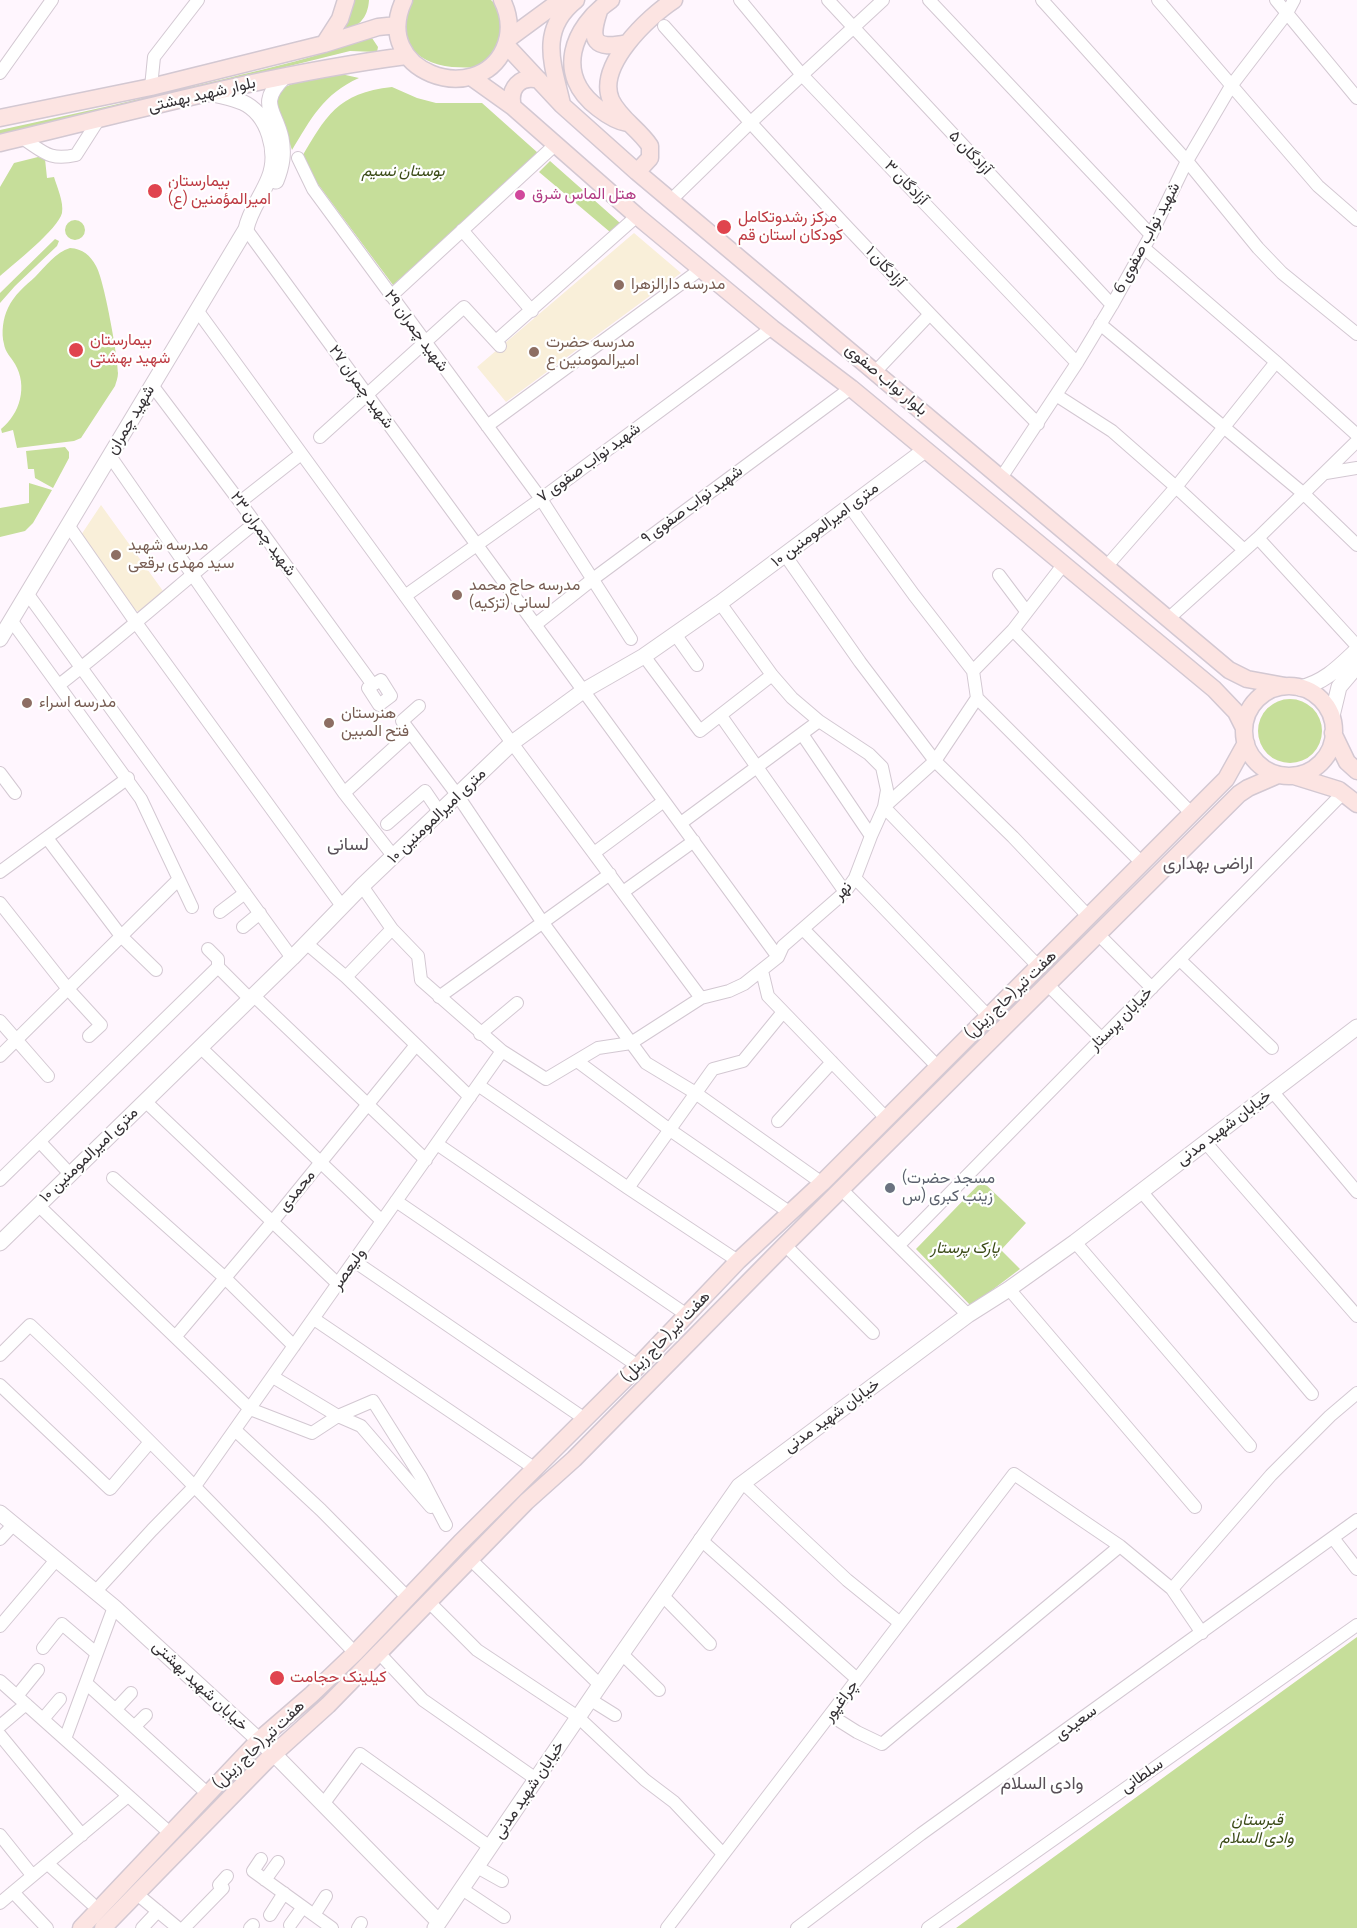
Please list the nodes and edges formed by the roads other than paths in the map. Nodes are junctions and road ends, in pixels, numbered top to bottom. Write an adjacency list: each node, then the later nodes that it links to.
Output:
1 (52, 0): 29 (street)
2 (198, 0): 35 (street)
3 (346, 0): 26 (main road)
4 (502, 0): 24 (main road)
5 (551, 0): 6 (main road)
6 (561, 0): 24 (main road)
7 (576, 0): 38 (main road)
8 (674, 0): 25 (main road)
9 (740, 0): 30 (street, آزادگان ۳)
10 (828, 0): 22 (street, آزادگان ۵)
11 (883, 0): 22 (street)
12 (929, 0): 55 (street)
13 (1042, 0): 48 (street)
14 (1158, 0): 34 (street)
15 (1276, 0): 19 (street)
16 (1294, 0): 19 (street, شهید نواب صفوی 6)
17 (399, 2): 20 (main road)
18 (605, 5): 25 (main road); 42 (main road)
19 (1287, 13): 34 (street, شهید نواب صفوی 6); 37 (street)
20 (397, 26): 23 (main road, بلوار شهید بهشتی); 27 (main road)
21 (664, 26): 43 (street, آزادگان ۱)
22 (853, 27): 30 (street); 59 (street, آزادگان ۵)
23 (353, 35): 26 (main road, بلوار شهید بهشتی); 28 (main road)
24 (507, 42): 31 (main road); 33 (main road, بلوار نواب صفوی)
25 (627, 43): 42 (main road)
26 (324, 44): 35 (main road, بلوار شهید بهشتی)
27 (406, 56): 28 (main road, بلوار شهید بهشتی); 31 (main road)
28 (360, 62): 32 (main road, بلوار شهید بهشتی)
29 (0, 73)
30 (802, 75): 43 (street); 68 (street, آزادگان ۳)
31 (471, 76): 39 (main road, بلوار نواب صفوی)
32 (284, 77): 36 (main road, بلوار شهید بهشتی); 53 (street)
33 (539, 80): 38 (main road, بلوار نواب صفوی); 39 (main road)
34 (1230, 86): 48 (street, شهید نواب صفوی 6); 52 (street)
35 (151, 87): 40 (main road, بلوار شهید بهشتی)
36 (211, 93): 41 (main road, بلوار شهید بهشتی); 53 (street, شهید چمران)
37 (1357, 98)
38 (562, 105): 49 (main road, بلوار نواب صفوی)
39 (513, 106): 46 (main road, بلوار نواب صفوی)
40 (0, 118)
41 (99, 119): 44 (main road, بلوار شهید بهشتی); 44 (street)
42 (628, 123): 49 (main road)
43 (750, 123): 50 (street); 62 (street, آزادگان ۱)
44 (22, 138): 45 (main road, بلوار شهید بهشتی)
45 (0, 143)
46 (556, 144): 51 (main road, بلوار نواب صفوی); 54 (street)
47 (298, 158): 58 (street, شهید چمران ۲۹)
48 (1187, 161): 55 (street, شهید نواب صفوی 6); 65 (street)
49 (637, 172): 50 (main road, بلوار نواب صفوی)
50 (670, 201): 69 (main road, بلوار نواب صفوی)
51 (637, 216): 57 (main road, بلوار نواب صفوی); 61 (street)
52 (1357, 220)
53 (246, 229): 60 (street, شهید چمران); 73 (street, شهید چمران ۲۷)
54 (462, 230): 58 (street); 61 (street)
55 (1151, 235): 56 (street, شهید نواب صفوی 6)
56 (1144, 248): 59 (street, شهید نواب صفوی 6); 67 (street)
57 (701, 269): 64 (main road, بلوار نواب صفوی); 75 (street)
58 (391, 296): 66 (street, شهید چمران ۲۹)
59 (1112, 305): 63 (street, شهید نواب صفوی 6)
60 (197, 309): 70 (street, شهید چمران); 81 (street)
61 (532, 311): 66 (street)
62 (929, 315): 69 (street); 74 (street, آزادگان ۱)
63 (1100, 324): 68 (street, شهید نواب صفوی 6); 76 (street)
64 (772, 328): 71 (main road, بلوار نواب صفوی); 88 (street, شهید نواب صفوی ۷)
65 (1357, 334)
66 (426, 344): 73 (street); 75 (street, شهید چمران ۲۹)
67 (1276, 362): 76 (street); 77 (street)
68 (1077, 363): 72 (street, شهید نواب صفوی 6)
69 (876, 371): 85 (main road, بلوار نواب صفوی)
70 (152, 385): 82 (street, شهید چمران); 89 (street, شهید چمران ۲۳)
71 (851, 388): 80 (main road, بلوار نواب صفوی); 102 (street, شهید نواب صفوی ۹)
72 (1056, 395): 74 (street, شهید نواب صفوی 6); 86 (street)
73 (367, 396): 78 (street); 94 (street, شهید چمران ۲۷)
74 (1038, 424): 85 (street, شهید نواب صفوی 6)
75 (487, 426): 88 (street, شهید چمران ۲۹)
76 (1224, 428): 86 (street); 87 (street)
77 (1357, 435)
78 (320, 437)
79 (1357, 441): 84 (street)
80 (924, 450): 90 (street, ۱۰ متری امیرالمومنین); 98 (main road, بلوار نواب صفوی)
81 (301, 454): 89 (street); 104 (street)
82 (110, 456): 92 (street, شهید چمران); 100 (street)
83 (1357, 468): 84 (street)
84 (1326, 473): 87 (street)
85 (1001, 478): 99 (main road, بلوار نواب صفوی)
86 (1176, 487): 96 (street); 99 (street)
87 (1304, 494): 93 (street); 95 (street)
88 (541, 499): 94 (street, شهید نواب صفوی ۷); 102 (street, شهید چمران ۲۹)
89 (240, 502): 91 (street, شهید چمران ۲۳)
90 (850, 507): 97 (street, ۱۰ متری امیرالمومنین); 121 (street)
91 (255, 523): 100 (street); 124 (street, شهید چمران ۲۳)
92 (68, 525): 103 (street, شهید چمران); 109 (street)
93 (1258, 538): 96 (street); 115 (street)
94 (476, 544): 104 (street, شهید نواب صفوی ۷); 110 (street, شهید چمران ۲۷)
95 (1357, 545)
96 (1244, 550): 107 (street)
97 (786, 555): 105 (street, ۱۰ متری امیرالمومنین); 138 (street)
98 (1063, 565): 106 (street); 126 (main road, بلوار نواب صفوی)
99 (1106, 567): 107 (main road, بلوار نواب صفوی)
100 (192, 573): 109 (street); 147 (street)
101 (999, 575): 106 (street)
102 (593, 579): 110 (street, شهید نواب صفوی ۹); 114 (street, شهید چمران ۲۹)
103 (27, 593): 108 (street, شهید چمران); 119 (street)
104 (405, 596): 137 (street)
105 (720, 603): 112 (street, ۱۰ متری امیرالمومنین); 122 (street)
106 (1026, 611): 111 (street)
107 (1168, 619): 120 (main road, بلوار نواب صفوی)
108 (11, 620): 113 (street, شهید چمران); 123 (street)
109 (137, 624): 119 (street); 172 (street)
110 (535, 625): 127 (street, شهید چمران ۲۷)
111 (1013, 630): 121 (street); 154 (street)
112 (675, 634): 116 (street, ۱۰ متری امیرالمومنین); 117 (street)
113 (0, 639)
114 (630, 639)
115 (1357, 648): 125 (street)
116 (644, 656): 127 (street, ۱۰ متری امیرالمومنین); 130 (street)
117 (697, 666)
118 (1357, 666): 131 (street)
119 (81, 668): 123 (street); 170 (street)
120 (1229, 670): 125 (main road, بلوار نواب صفوی); 126 (main road)
121 (973, 671): 128 (street)
122 (772, 675): 130 (street); 132 (street)
123 (59, 685): 143 (street)
124 (373, 685)
125 (1292, 687): 131 (main road); 136 (main road)
126 (1214, 689): 136 (main road, بلوار نواب صفوی)
127 (583, 691): 137 (street, ۱۰ متری امیرالمومنین); 150 (street, شهید چمران ۲۷)
128 (977, 698): 138 (street, نهر); 162 (street)
129 (418, 706): 133 (street)
130 (722, 716): 139 (street)
131 (1332, 716): 134 (main road)
132 (819, 721): 135 (street); 152 (street)
133 (411, 733): 147 (street); 149 (street)
134 (1333, 733): 140 (main road); 142 (main road)
135 (802, 734): 139 (street); 157 (street)
136 (1245, 736): 142 (main road); 144 (main road, هفت تیر(حاج زینل))
137 (512, 743): 149 (street, ۱۰ متری امیرالمومنین); 160 (street)
138 (935, 761): 152 (street, نهر); 176 (street)
139 (756, 766): 155 (street); 169 (street)
140 (1357, 771): 145 (main road)
141 (0, 773): 146 (street)
142 (1286, 776): 145 (main road); 148 (main road, هفت تیر(حاج زینل))
143 (128, 778): 158 (street); 166 (street)
144 (1226, 779): 148 (main road); 154 (main road, هفت تیر(حاج زینل))
145 (1341, 791): 151 (main road); 187 (street, خیابان پرستار)
146 (15, 793)
147 (344, 793): 161 (street)
148 (1239, 794): 181 (main road, هفت تیر(حاج زینل))
149 (458, 796): 153 (street, ۱۰ متری امیرالمومنین); 177 (street)
150 (664, 801): 155 (street, شهید چمران ۲۷); 160 (street)
151 (1357, 804)
152 (884, 807): 157 (street, نهر); 189 (street)
153 (440, 813): 156 (street); 161 (street, ۱۰ متری امیرالمومنین)
154 (1191, 813): 162 (main road, هفت تیر(حاج زینل))
155 (681, 823): 159 (street, شهید چمران ۲۷)
156 (387, 824)
157 (871, 836): 165 (street, نهر)
158 (47, 837): 163 (street); 182 (street)
159 (694, 841): 168 (street); 185 (street, شهید چمران ۲۷)
160 (594, 853): 164 (street)
161 (394, 857): 167 (street, ۱۰ متری امیرالمومنین)
162 (1141, 862): 176 (main road, هفت تیر(حاج زینل))
163 (0, 872)
164 (610, 874): 168 (street); 177 (street)
165 (855, 878): 169 (street, نهر); 201 (street)
166 (178, 880): 173 (street); 182 (street)
167 (362, 886): 172 (street, ۱۰ متری امیرالمومنین); 179 (street)
168 (623, 892): 198 (street)
169 (845, 892): 180 (street, نهر)
170 (245, 893): 174 (street); 175 (street)
171 (0, 903): 195 (street)
172 (342, 906): 183 (street, ۱۰ متری امیرالمومنین)
173 (192, 907)
174 (220, 912)
175 (260, 913): 178 (street); 186 (street)
176 (1089, 918): 189 (main road, هفت تیر(حاج زینل))
177 (543, 923): 197 (street); 208 (street)
178 (243, 927)
179 (392, 929): 192 (street); 197 (street)
180 (804, 930): 185 (street, نهر); 216 (street)
181 (1099, 935): 193 (main road, هفت تیر(حاج زینل)); 194 (street)
182 (121, 936): 190 (street); 195 (street)
183 (306, 943): 186 (street, ۱۰ متری امیرالمومنین); 192 (street)
184 (208, 949): 188 (street)
185 (778, 957): 191 (street, نهر)
186 (292, 958): 196 (street, ۱۰ متری امیرالمومنین)
187 (1180, 960): 194 (street, خیابان پرستار); 211 (street)
188 (218, 967): 196 (street); 227 (street)
189 (1039, 967): 201 (main road, هفت تیر(حاج زینل))
190 (156, 970)
191 (762, 971): 198 (street, نهر); 200 (street)
192 (346, 977): 209 (street)
193 (1048, 986): 206 (street); 237 (main road, هفت تیر(حاج زینل))
194 (1152, 988): 206 (street, خیابان پرستار)
195 (68, 989): 205 (street); 207 (street)
196 (251, 997): 210 (street, ۱۰ متری امیرالمومنین); 223 (street)
197 (439, 997): 204 (street)
198 (701, 998): 208 (street, نهر)
199 (517, 1003): 204 (street)
200 (783, 1012): 215 (street); 220 (street)
201 (988, 1016): 216 (main road, هفت تیر(حاج زینل))
202 (0, 1021): 207 (street)
203 (1357, 1027): 219 (street, خیابان شهید مدنی)
204 (480, 1034): 212 (street)
205 (89, 1036)
206 (1102, 1039): 248 (street, خیابان پرستار)
207 (16, 1040): 213 (street); 217 (street)
208 (631, 1042): 214 (street); 220 (street)
209 (416, 1045): 221 (street); 223 (street, محمدی)
210 (200, 1047): 222 (street, ۱۰ متری امیرالمومنین); 231 (street)
211 (1272, 1048)
212 (502, 1051): 214 (street); 218 (street, ولیعصر)
213 (0, 1056)
214 (576, 1061): 226 (street)
215 (832, 1062): 224 (street); 225 (street)
216 (937, 1065): 224 (main road, هفت تیر(حاج زینل))
217 (48, 1076)
218 (478, 1085): 221 (street, ولیعصر); 236 (street)
219 (1272, 1091): 228 (street, خیابان شهید مدنی); 239 (street)
220 (694, 1092): 226 (street); 235 (street)
221 (470, 1097): 229 (street, ولیعصر)
222 (145, 1101): 232 (street, ۱۰ متری امیرالمومنین); 243 (street)
223 (369, 1104): 230 (street); 231 (street, محمدی)
224 (886, 1118): 235 (main road, هفت تیر(حاج زینل))
225 (778, 1121)
226 (670, 1130): 236 (street); 242 (street)
227 (40, 1142): 232 (street); 234 (street)
228 (1205, 1142): 238 (street, خیابان شهید مدنی); 256 (street)
229 (437, 1144): 230 (street, ولیعصر); 254 (street)
230 (426, 1160): 240 (street, ولیعصر)
231 (320, 1163): 243 (street, محمدی); 244 (street)
232 (70, 1174): 241 (street, ۱۰ متری امیرالمومنین)
233 (114, 1179): 251 (street)
234 (0, 1180)
235 (822, 1183): 242 (main road, هفت تیر(حاج زینل))
236 (628, 1188): 250 (street)
237 (842, 1190): 247 (main road, هفت تیر(حاج زینل)); 248 (street)
238 (1141, 1191): 245 (street, خیابان شهید مدنی); 266 (street)
239 (1357, 1192)
240 (396, 1202): 244 (street, ولیعصر); 262 (street)
241 (38, 1205): 246 (street, ۱۰ متری امیرالمومنین); 259 (street)
242 (789, 1212): 250 (main road, هفت تیر(حاج زینل))
243 (273, 1221): 251 (street, محمدی); 252 (street)
244 (382, 1221): 249 (street, ولیعصر)
245 (1075, 1242): 253 (street, خیابان شهید مدنی); 272 (street)
246 (0, 1243)
247 (785, 1245): 258 (street); 286 (main road, هفت تیر(حاج زینل))
248 (899, 1245): 255 (street)
249 (354, 1261): 252 (street, ولیعصر); 269 (street)
250 (738, 1261): 254 (main road, هفت تیر(حاج زینل))
251 (224, 1277): 259 (street, محمدی); 260 (street)
252 (338, 1284): 257 (street, ولیعصر)
253 (1009, 1289): 255 (street, خیابان شهید مدنی); 276 (street)
254 (687, 1315): 262 (main road, هفت تیر(حاج زینل))
255 (968, 1315): 274 (street, خیابان شهید مدنی)
256 (1357, 1316)
257 (314, 1319): 260 (street, ولیعصر); 273 (street)
258 (873, 1333)
259 (176, 1336): 267 (street)
260 (294, 1346): 263 (street, ولیعصر)
261 (0, 1355): 271 (street)
262 (638, 1366): 269 (main road, هفت تیر(حاج زینل))
263 (273, 1377): 267 (street, ولیعصر); 268 (street)
264 (0, 1385): 271 (street)
265 (1357, 1393): 289 (street)
266 (1312, 1395)
267 (250, 1409): 268 (street); 270 (street, ولیعصر)
268 (338, 1416): 280 (street); 280 (street)
269 (585, 1419): 273 (main road, هفت تیر(حاج زینل))
270 (236, 1430): 275 (street, ولیعصر); 292 (street)
271 (150, 1442): 275 (street)
272 (1250, 1446)
273 (534, 1468): 284 (main road, هفت تیر(حاج زینل))
274 (743, 1483): 283 (street, خیابان شهید مدنی); 295 (street)
275 (195, 1486): 290 (street, ولیعصر); 303 (street)
276 (1195, 1508)
277 (0, 1513): 279 (street, خیابان شهید بهشتی)
278 (1357, 1520): 281 (street, سعیدی)
279 (14, 1524): 282 (street); 287 (street, خیابان شهید بهشتی)
280 (446, 1525): 284 (street)
281 (1333, 1538): 288 (street); 298 (street, سعیدی)
282 (0, 1539)
283 (700, 1539): 291 (street, خیابان شهید مدنی); 306 (street)
284 (460, 1543): 292 (main road, هفت تیر(حاج زینل))
285 (1120, 1546): 289 (street); 295 (street, چراغپور); 317 (street)
286 (470, 1559): 293 (main road, هفت تیر(حاج زینل)); 309 (street)
287 (56, 1560): 290 (street, خیابان شهید بهشتی); 297 (street)
288 (1357, 1569)
289 (1172, 1590): 298 (street)
290 (96, 1591): 294 (street, خیابان شهید بهشتی)
291 (662, 1595): 299 (street); 304 (street, خیابان شهید مدنی)
292 (408, 1598): 303 (main road, هفت تیر(حاج زینل))
293 (428, 1602): 301 (main road, هفت تیر(حاج زینل)); 319 (street)
294 (114, 1607): 302 (street); 325 (street, خیابان شهید بهشتی)
295 (900, 1623): 306 (street, چراغپور)
296 (1357, 1625): 370 (street, سلطانی)
297 (0, 1626)
298 (1202, 1633): 358 (street, سعیدی)
299 (710, 1644)
300 (43, 1648): 302 (street)
301 (378, 1652): 326 (main road, هفت تیر(حاج زینل)); 329 (street)
302 (96, 1653): 308 (street)
303 (355, 1653): 325 (main road, هفت تیر(حاج زینل))
304 (622, 1654): 309 (street, خیابان شهید مدنی); 310 (street)
305 (38, 1670): 313 (street)
306 (857, 1679): 317 (street, چراغپور)
307 (0, 1681): 313 (street)
308 (86, 1683): 315 (street); 324 (street)
309 (600, 1685): 314 (street, خیابان شهید مدنی)
310 (659, 1690)
311 (131, 1693): 315 (street)
312 (60, 1699): 320 (street)
313 (22, 1700): 320 (street); 321 (street)
314 (591, 1700): 318 (street); 319 (street, خیابان شهید مدنی)
315 (116, 1709): 322 (street)
316 (146, 1715): 322 (street)
317 (830, 1715): 337 (street, چراغپور)
318 (615, 1716)
319 (578, 1717): 329 (street, خیابان شهید مدنی); 337 (street)
320 (43, 1719): 324 (street)
321 (0, 1726)
322 (135, 1726): 327 (street)
323 (0, 1735): 335 (street)
324 (65, 1739): 331 (street)
325 (259, 1740): 326 (street, خیابان شهید بهشتی); 330 (main road, هفت تیر(حاج زینل))
326 (274, 1754): 332 (street, خیابان شهید بهشتی); 349 (main road, هفت تیر(حاج زینل))
327 (178, 1766): 328 (street); 330 (street)
328 (167, 1776)
329 (536, 1779): 336 (street, خیابان شهید مدنی)
330 (208, 1794): 333 (main road, هفت تیر(حاج زینل))
331 (128, 1796): 333 (street); 335 (street)
332 (324, 1803): 336 (street); 360 (street, خیابان شهید بهشتی)
333 (171, 1834): 363 (main road, هفت تیر(حاج زینل))
334 (0, 1835): 342 (street)
335 (82, 1835): 340 (street)
336 (490, 1847): 341 (street, خیابان شهید مدنی)
337 (723, 1854): 361 (street, چراغپور)
338 (261, 1859): 344 (street)
339 (278, 1862): 344 (street)
340 (48, 1864): 342 (street); 352 (street)
341 (477, 1867): 345 (street); 346 (street, خیابان شهید مدنی)
342 (32, 1875): 347 (street)
343 (227, 1876): 367 (street)
344 (265, 1880): 348 (street)
345 (502, 1881)
346 (462, 1889): 357 (street); 360 (street, خیابان شهید مدنی)
347 (13, 1892): 351 (street); 362 (street)
348 (284, 1893): 353 (street); 355 (street)
349 (137, 1894): 354 (street); 364 (main road, هفت تیر(حاج زینل))
350 (326, 1896): 356 (street)
351 (0, 1903)
352 (91, 1903)
353 (303, 1907): 356 (street); 359 (street)
354 (158, 1911): 365 (street); 366 (street)
355 (270, 1915)
356 (314, 1915): 368 (street)
357 (504, 1917)
358 (814, 1923): 369 (street, سعیدی)
359 (290, 1924)
360 (437, 1925)
361 (672, 1926)
362 (47, 1928)
363 (81, 1928)
364 (103, 1928)
365 (142, 1928)
366 (178, 1928)
367 (184, 1928)
368 (332, 1928)
369 (797, 1928)
370 (928, 1928)

